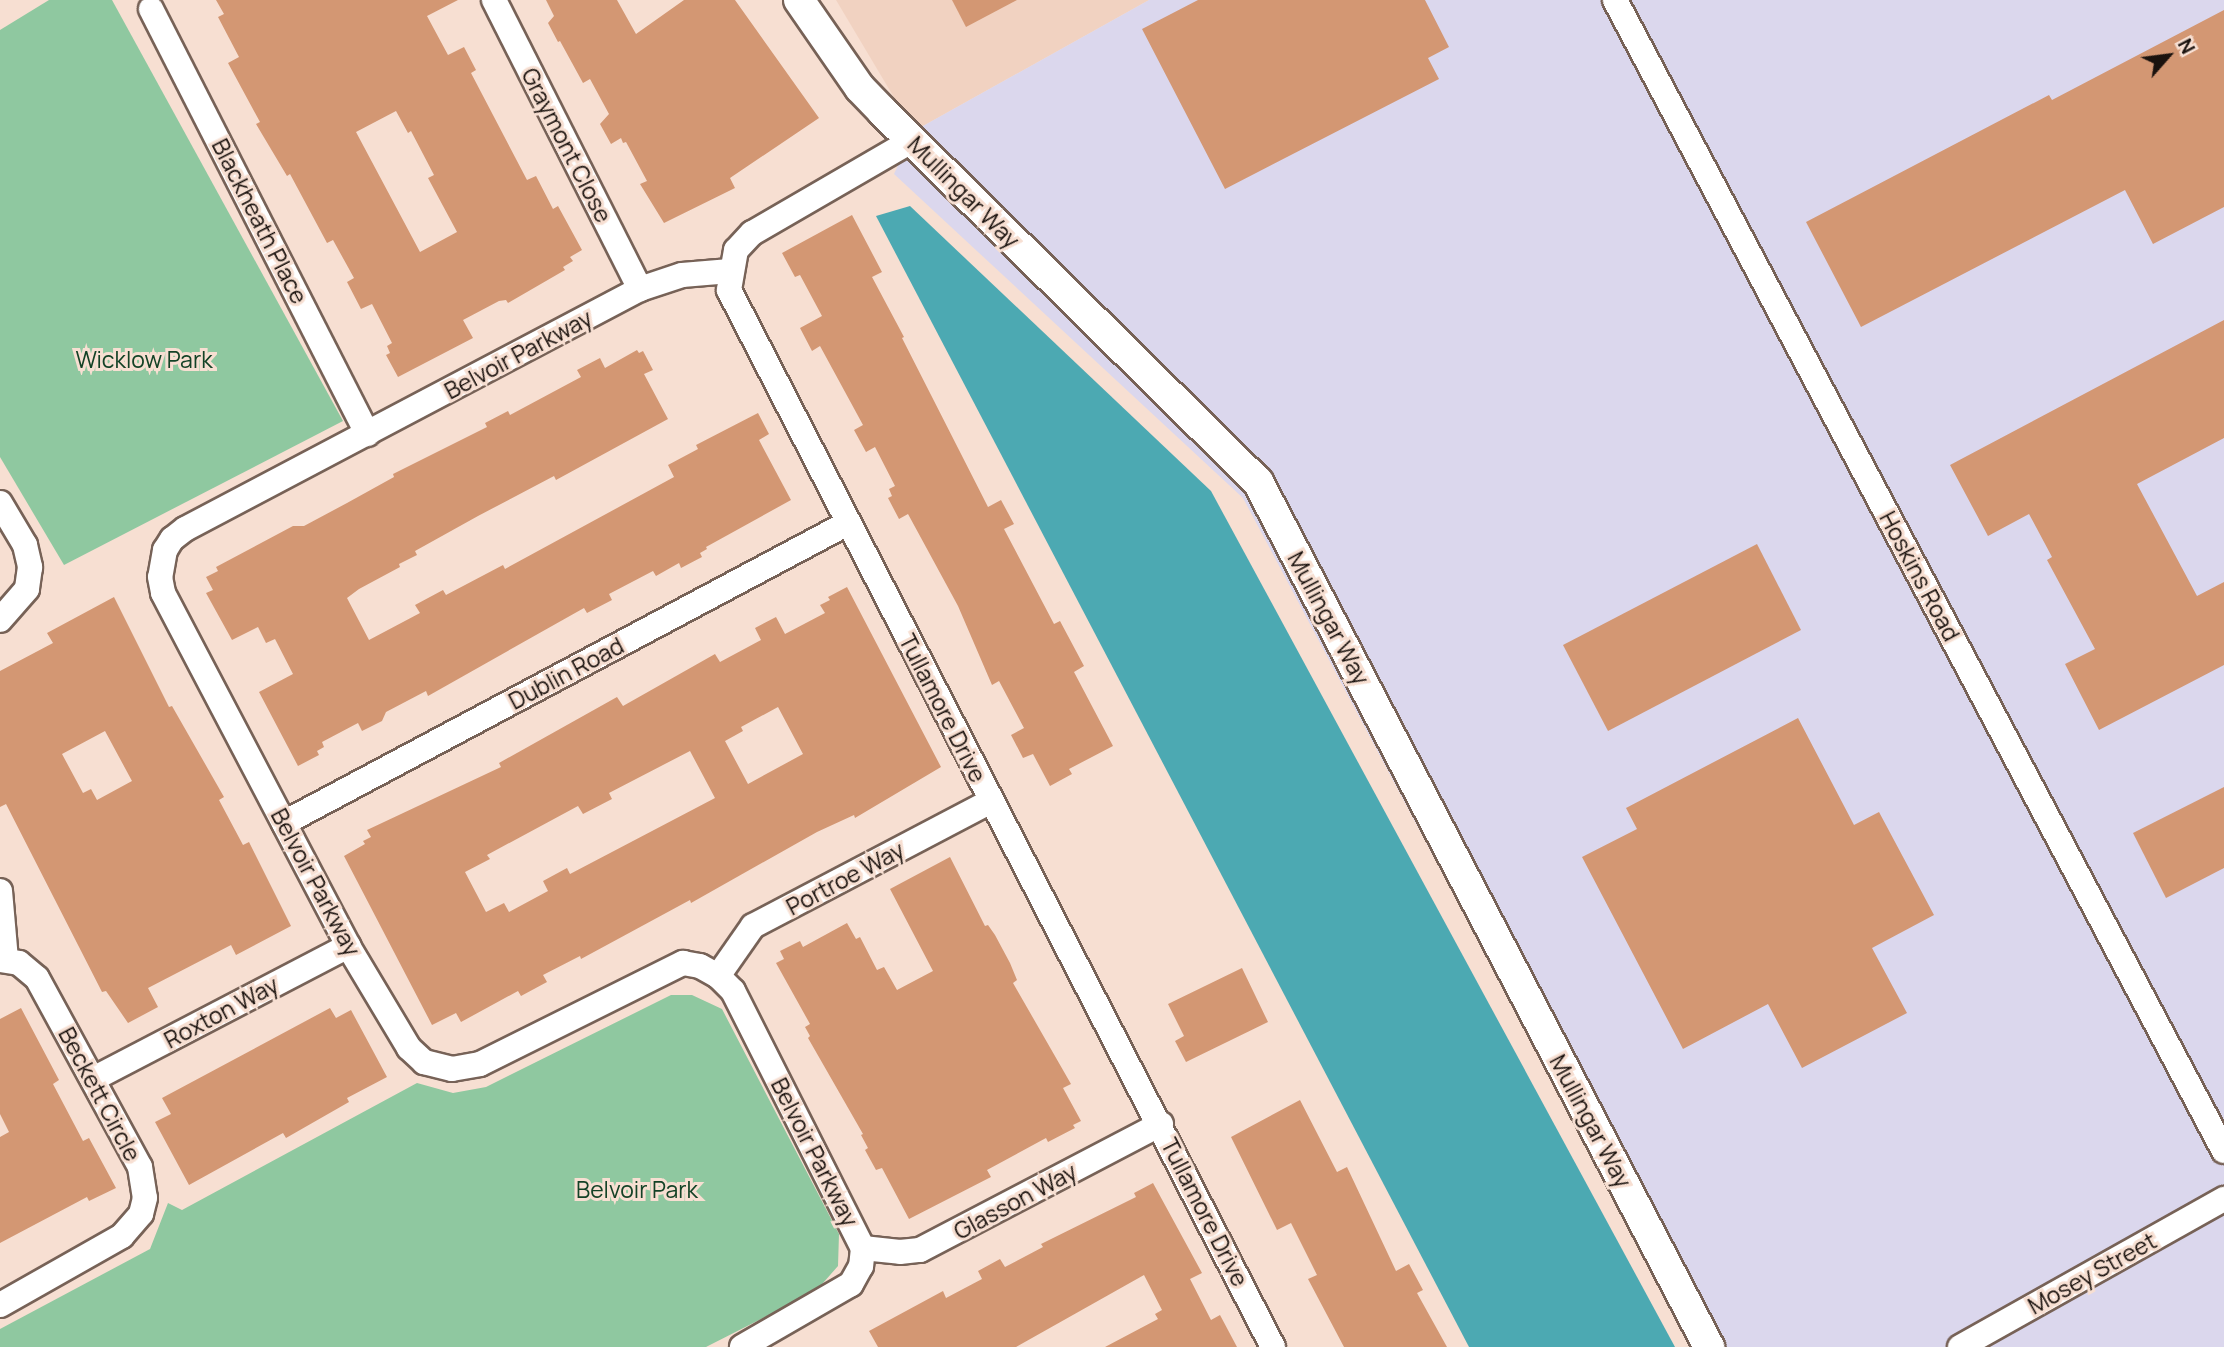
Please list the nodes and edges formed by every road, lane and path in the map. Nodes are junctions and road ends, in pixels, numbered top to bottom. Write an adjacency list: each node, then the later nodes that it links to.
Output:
1 (495, 0): 7 (street, Graymont Close)
2 (799, 0): 5 (street, Mullingar Way)
3 (1615, 0): 20 (street, Hoskins Road)
4 (151, 9): 8 (street, Blackheath Place)
5 (911, 141): 6 (street); 26 (street, Mullingar Way)
6 (730, 271): 7 (street, Belvoir Parkway); 10 (street, Tullamore Drive)
7 (640, 289): 8 (street, Belvoir Parkway)
8 (368, 434): 13 (street, Belvoir Parkway)
9 (0, 503): 11 (street)
10 (848, 523): 12 (street, Tullamore Drive); 13 (street, Dublin Road)
11 (0, 620)
12 (991, 801): 17 (street, Portroe Way); 19 (street, Tullamore Drive)
13 (284, 823): 15 (street, Belvoir Parkway)
14 (0, 891): 16 (street)
15 (348, 946): 17 (street, Belvoir Parkway); 18 (street, Roxton Way)
16 (3, 960): 18 (street, Beckett Circle)
17 (719, 976): 22 (street, Belvoir Parkway)
18 (93, 1079): 23 (street, Beckett Circle)
19 (1161, 1124): 22 (street, Glasson Way); 25 (street, Tullamore Drive)
20 (2224, 1151)
21 (2224, 1199): 27 (street, Mosey Street)
22 (863, 1248): 24 (street, Belvoir Parkway)
23 (0, 1305)
24 (742, 1347)
25 (1273, 1347)
26 (1709, 1347)
27 (1960, 1347)

